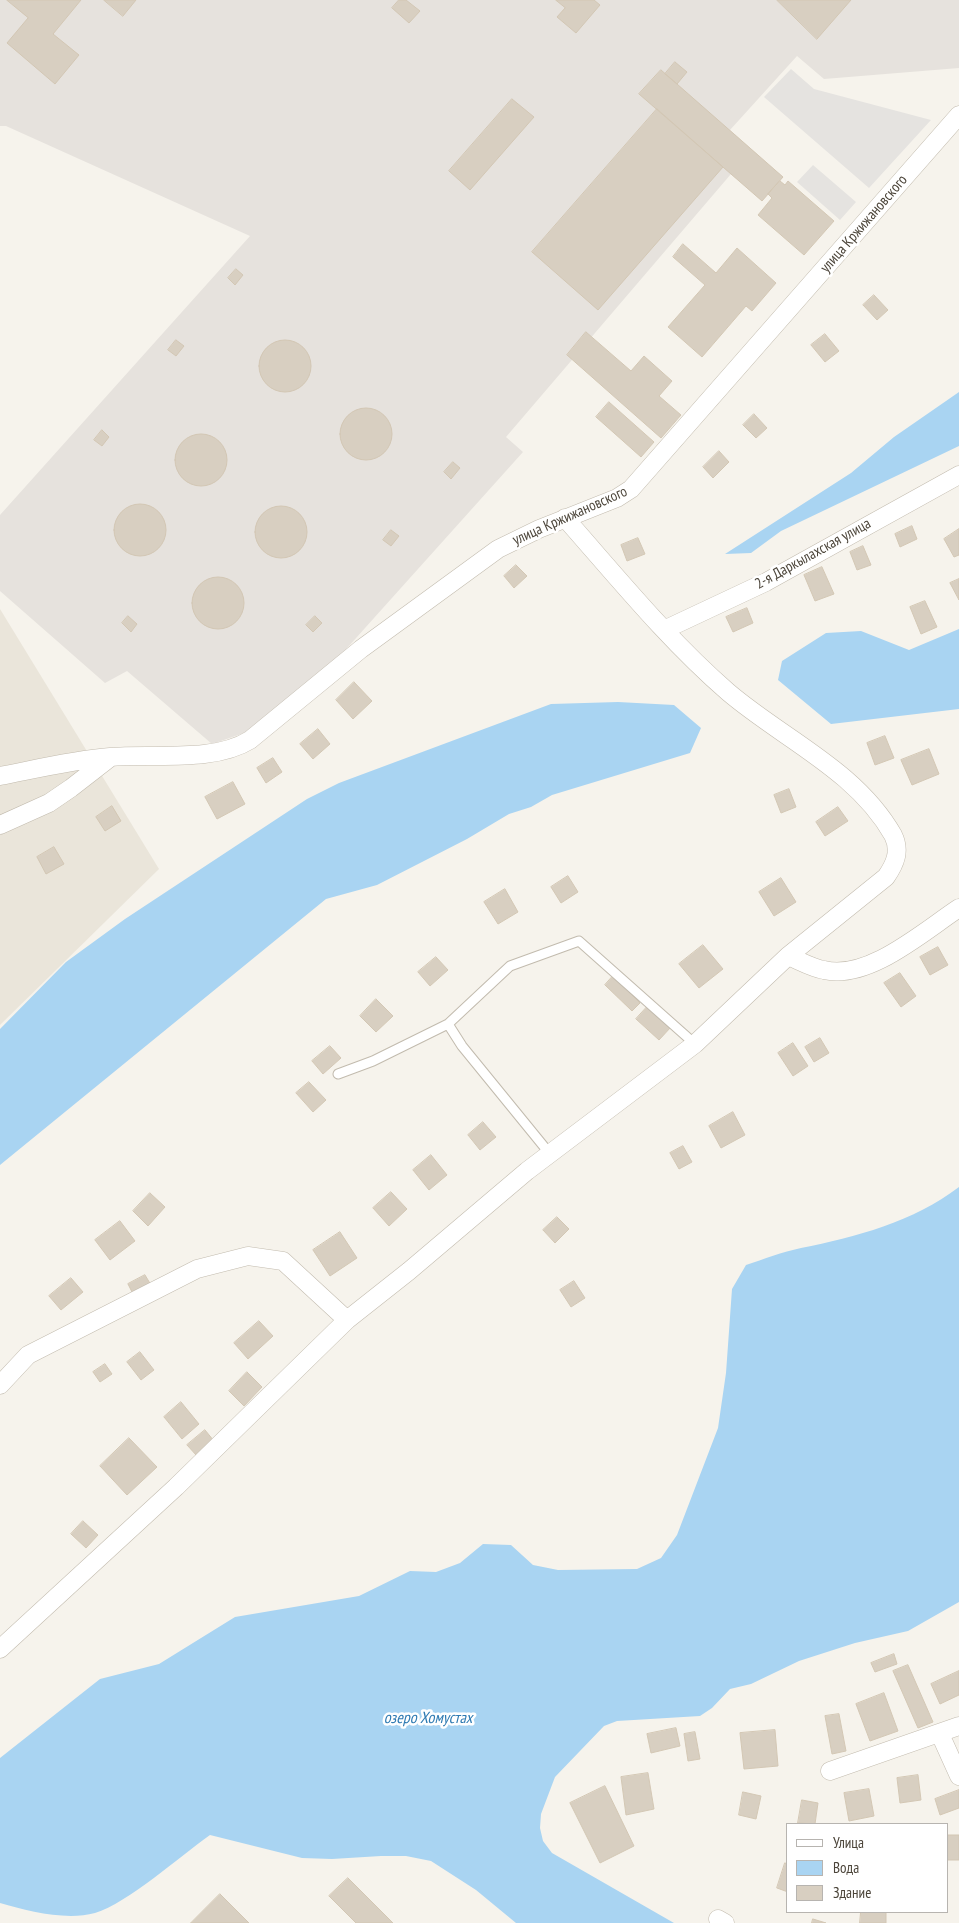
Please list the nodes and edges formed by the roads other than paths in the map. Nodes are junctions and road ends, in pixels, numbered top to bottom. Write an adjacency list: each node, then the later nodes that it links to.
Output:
1 (959, 116): 3 (street, улица Кржижановского)
2 (959, 475): 4 (street, 2-я Даркылахская улица)
3 (565, 518): 4 (street); 5 (street, улица Кржижановского)
4 (666, 630): 9 (street)
5 (111, 757): 6 (street, улица Кржижановского); 7 (street)
6 (0, 776)
7 (0, 825)
8 (959, 908): 9 (street)
9 (788, 956): 11 (street)
10 (448, 1024): 11 (lane); 12 (lane); 13 (lane)
11 (695, 1044): 13 (street)
12 (338, 1074)
13 (550, 1154): 14 (street)
14 (347, 1320): 15 (street); 16 (street)
15 (0, 1385)
16 (0, 1649)
17 (959, 1726): 18 (street)
18 (940, 1734): 19 (street); 20 (street)
19 (830, 1771)
20 (959, 1776)

